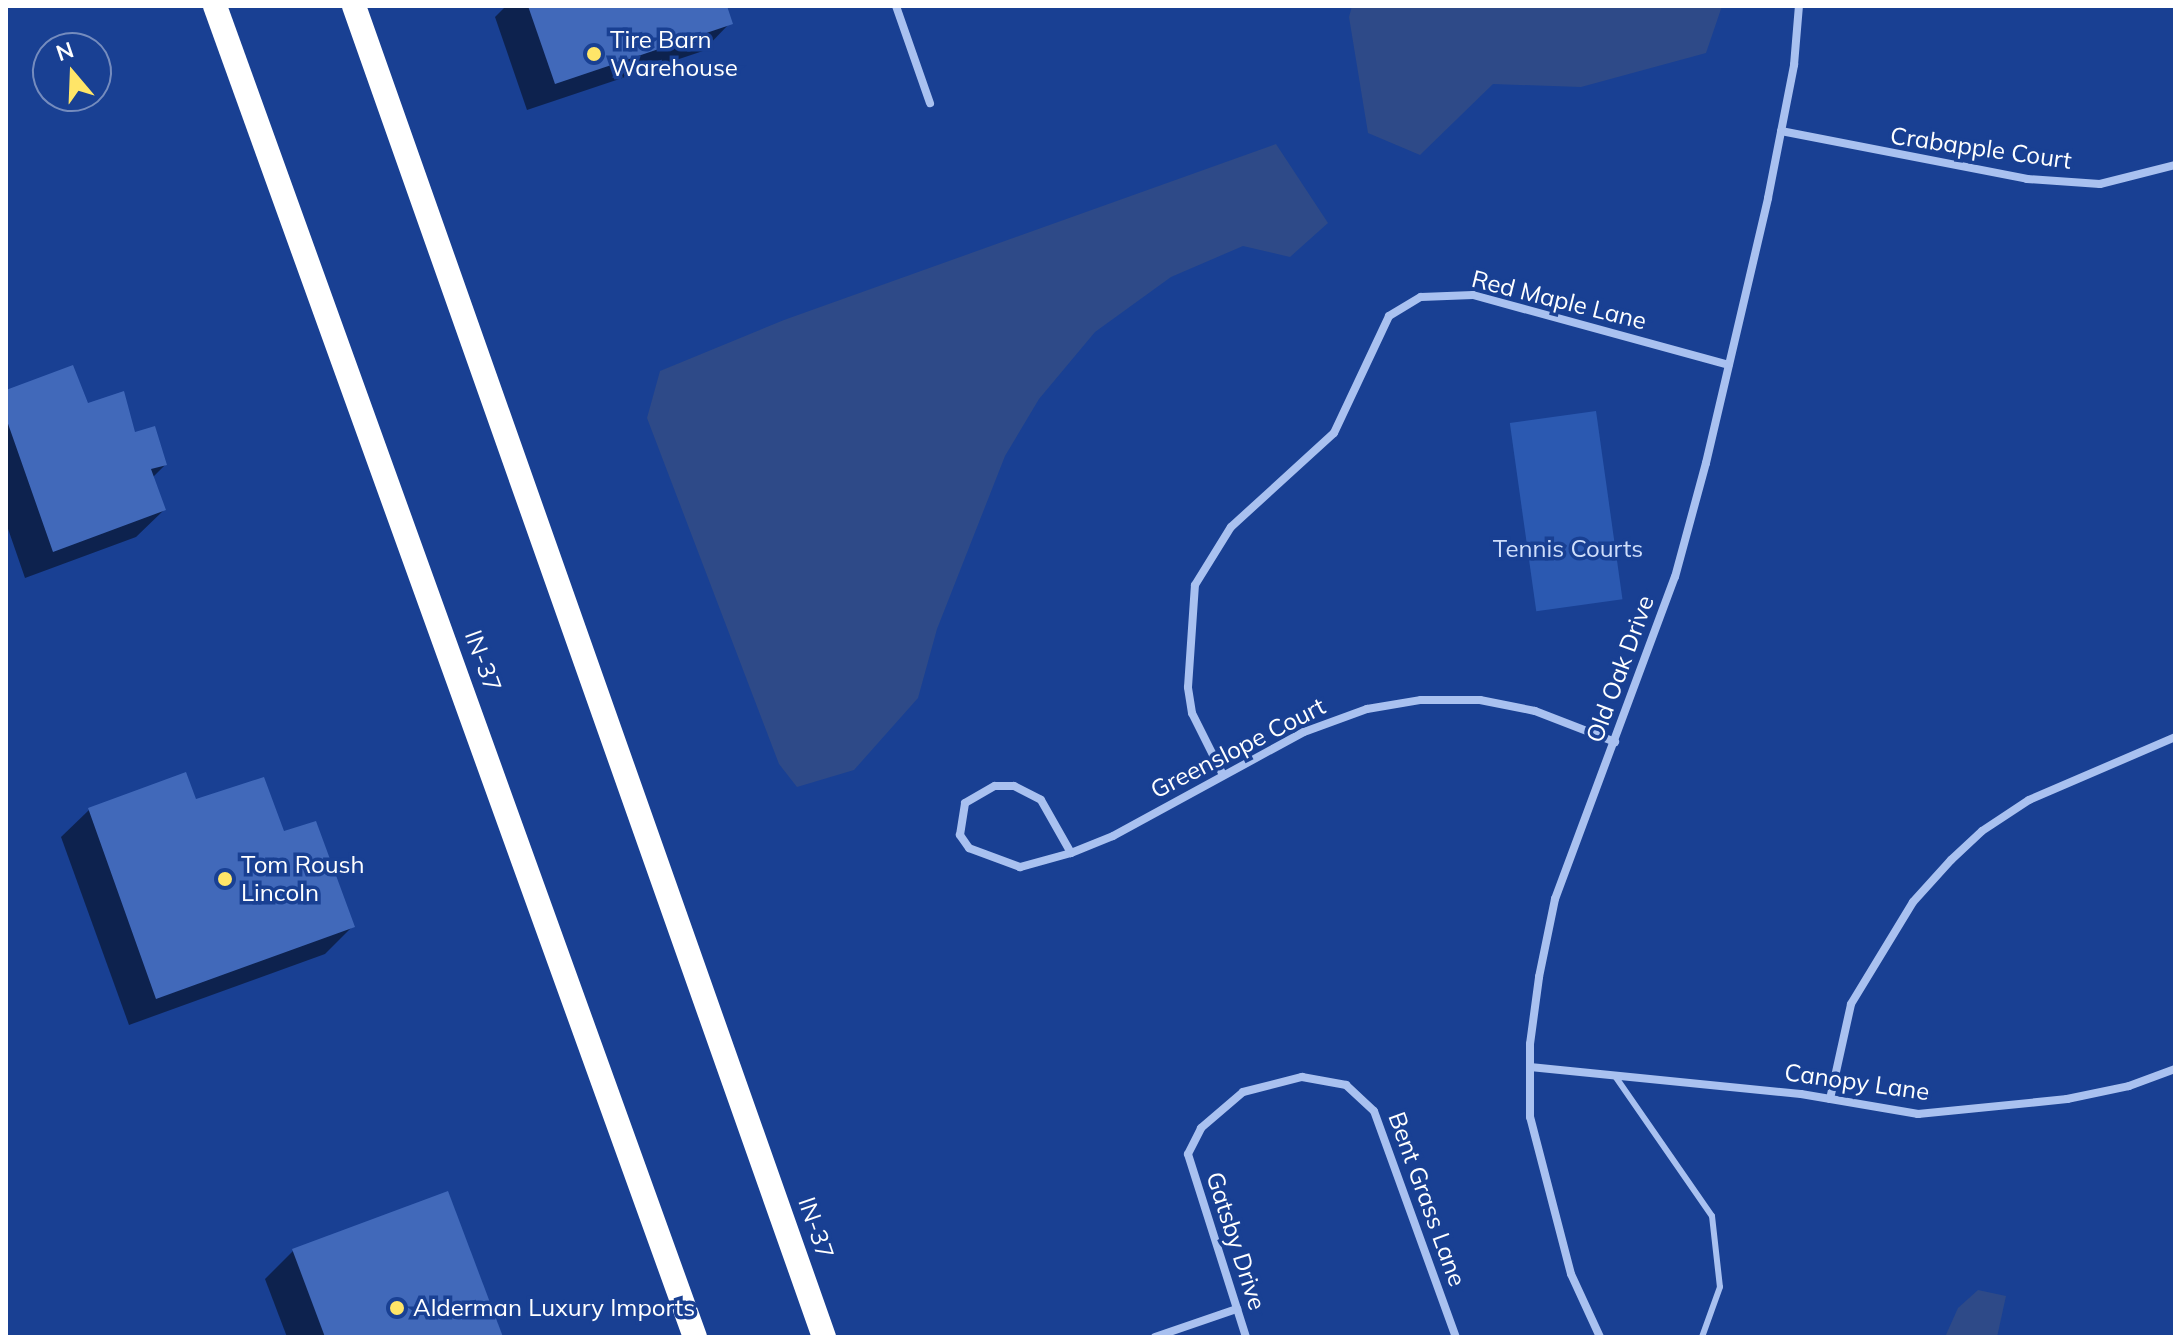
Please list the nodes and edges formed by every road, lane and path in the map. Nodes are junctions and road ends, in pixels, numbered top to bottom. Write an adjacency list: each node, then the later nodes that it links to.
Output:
1 (215, 6): 19 (highway, IN-37)
2 (354, 6): 20 (highway, IN-37)
3 (896, 6): 5 (street)
4 (1799, 6): 6 (street, Old Oak Drive)
5 (930, 103)
6 (1781, 131): 7 (street, Crabapple Court); 8 (street, Old Oak Drive)
7 (2175, 165)
8 (1729, 365): 10 (street, Old Oak Drive); 11 (street, Red Maple Lane)
9 (2175, 737): 17 (street)
10 (1615, 742): 11 (street, Greenslope Court); 13 (street, Old Oak Drive)
11 (1223, 775): 12 (street, Greenslope Court)
12 (1071, 853): 12 (street, Greenslope Court)
13 (1530, 1067): 15 (street, Canopy Lane); 24 (street, Old Oak Drive)
14 (2175, 1069): 17 (street, Canopy Lane)
15 (1615, 1076): 17 (street, Canopy Lane); 25 (lane)
16 (1346, 1085): 18 (street, Gatsby Drive); 23 (street, Bent Grass Lane)
17 (1830, 1099)
18 (1237, 1309): 21 (street); 22 (street, Gatsby Drive)
19 (695, 1337)
20 (824, 1337)
21 (1155, 1337)
22 (1246, 1337)
23 (1456, 1337)
24 (1600, 1337)
25 (1702, 1337)

